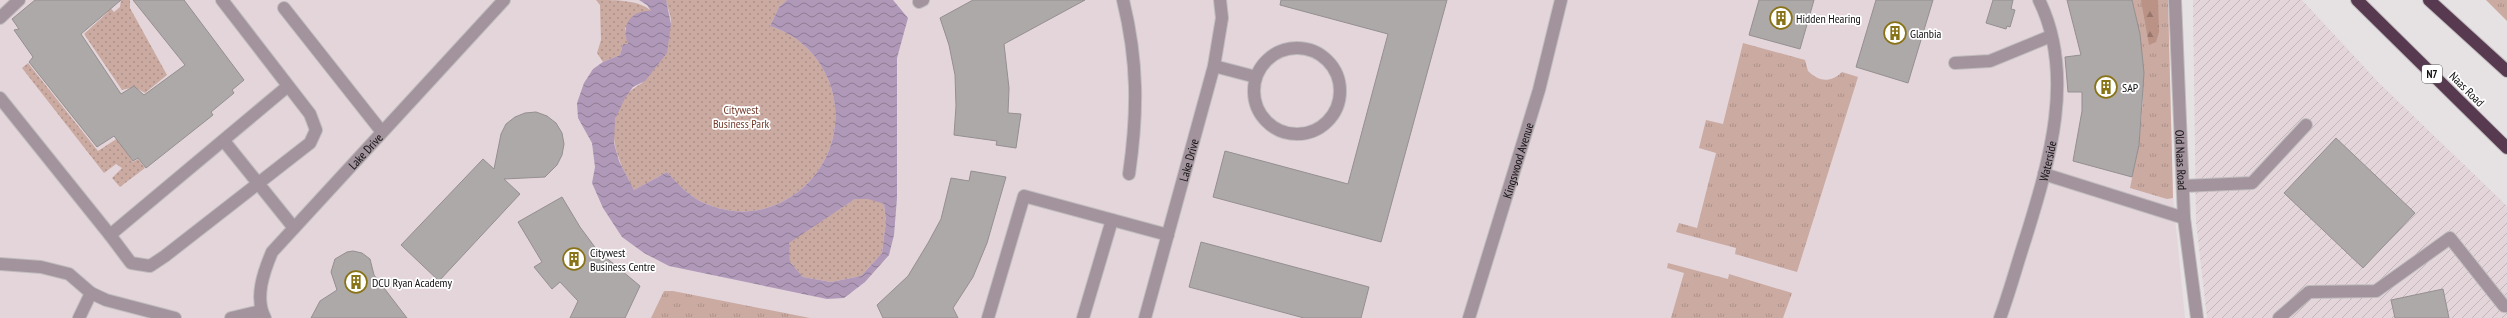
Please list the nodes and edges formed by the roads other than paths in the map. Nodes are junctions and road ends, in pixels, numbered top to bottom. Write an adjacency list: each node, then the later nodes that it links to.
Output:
1 (19, 0): 12 (street)
2 (222, 0): 18 (street)
3 (504, 0): 21 (street, Lake Drive)
4 (1123, 0): 24 (street)
5 (1220, 0): 15 (street, Lake Drive)
6 (1561, 0): 43 (street, Kingswood Avenue)
7 (2039, 0): 13 (street, Waterside)
8 (2175, 0): 27 (street, Old Naas Road)
9 (2357, 0): 23 (highway, Naas Road / N7)
10 (2430, 1): 16 (highway)
11 (284, 8): 21 (street)
12 (0, 18)
13 (2051, 36): 14 (street); 25 (street, Waterside)
14 (1955, 63)
15 (1214, 66): 17 (street); 32 (street, Lake Drive)
16 (2507, 71)
17 (1256, 77): 17 (street)
18 (288, 86): 22 (street); 26 (street)
19 (0, 98): 31 (street)
20 (2306, 126): 27 (street)
21 (382, 132): 30 (street, Lake Drive)
22 (224, 141): 26 (street); 31 (street)
23 (2507, 148)
24 (1129, 174)
25 (2044, 174): 28 (street); 44 (street, Waterside)
26 (259, 183): 30 (street); 31 (street)
27 (2182, 186): 28 (street, Old Naas Road)
28 (2184, 218): 45 (street, Old Naas Road)
29 (1112, 220): 32 (street); 40 (street); 41 (street)
30 (294, 228): 36 (street, Lake Drive)
31 (110, 235)
32 (1168, 235): 42 (street, Lake Drive)
33 (0, 264): 34 (street)
34 (91, 293): 37 (street); 38 (street)
35 (2507, 306): 46 (street)
36 (263, 314): 39 (street)
37 (79, 318)
38 (175, 318)
39 (231, 318)
40 (988, 318)
41 (1083, 318)
42 (1145, 318)
43 (1469, 318)
44 (2000, 318)
45 (2197, 318)
46 (2279, 318)

